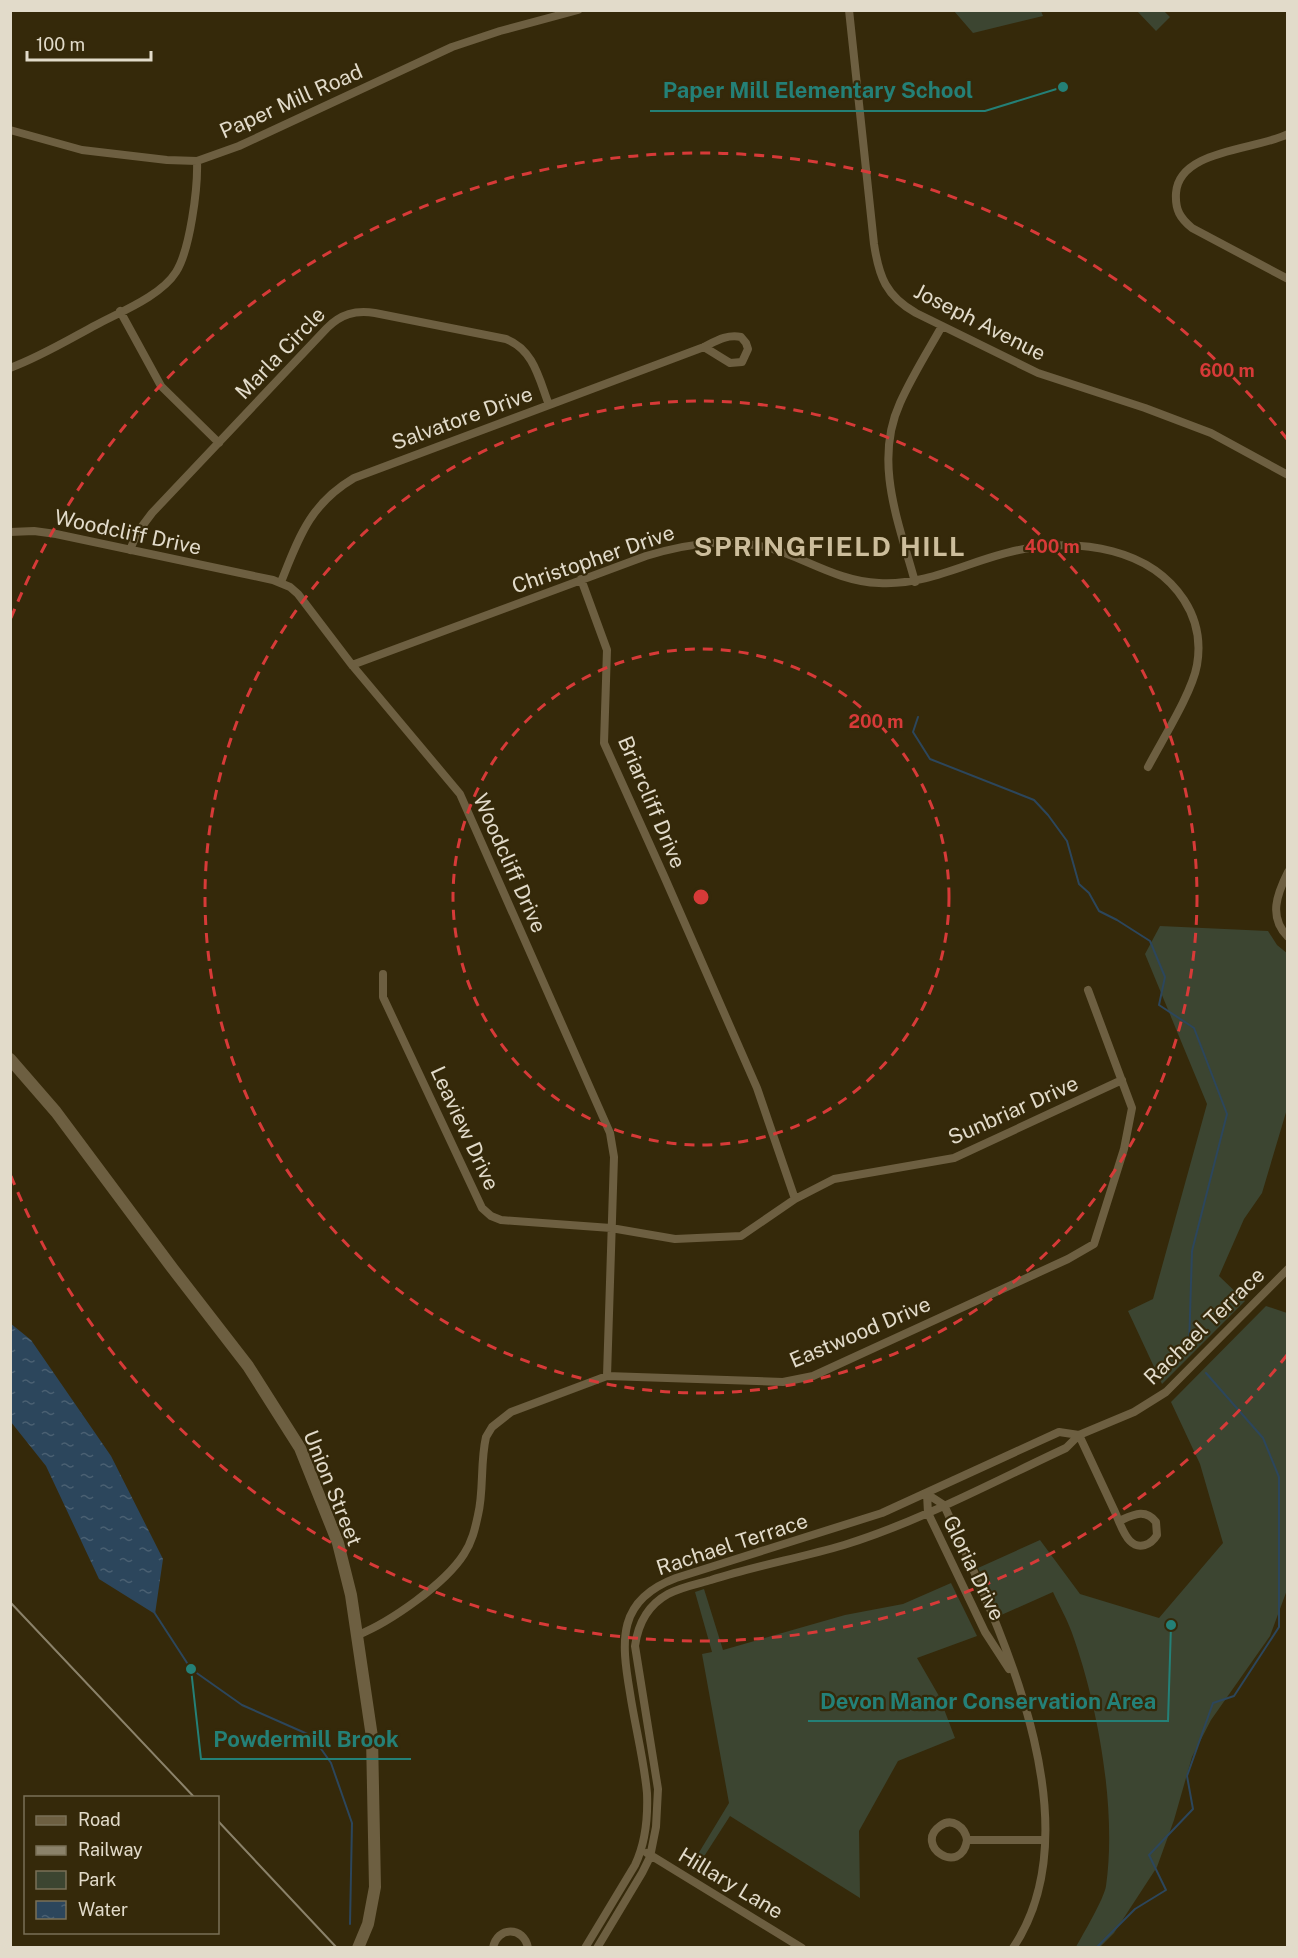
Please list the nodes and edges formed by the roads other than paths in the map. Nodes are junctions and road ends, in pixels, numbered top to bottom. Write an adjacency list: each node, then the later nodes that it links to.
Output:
1 (578, 10): 5 (street, Paper Mill Road)
2 (849, 10): 8 (street, Joseph Avenue)
3 (10, 130): 5 (street, Paper Mill Road)
4 (1287, 134): 6 (street)
5 (197, 161): 7 (street)
6 (1287, 279)
7 (120, 312): 10 (street); 12 (street)
8 (942, 326): 13 (street, Joseph Avenue); 18 (street)
9 (704, 347): 9 (street, Salvatore Drive); 11 (street, Salvatore Drive)
10 (10, 368)
11 (549, 405): 12 (street, Marla Circle); 17 (street, Salvatore Drive)
12 (219, 443): 15 (street, Marla Circle)
13 (1287, 475)
14 (10, 532): 15 (street, Woodcliff Drive)
15 (130, 550): 17 (street, Woodcliff Drive)
16 (581, 579): 18 (street, Christopher Drive); 19 (street, Christopher Drive); 27 (street, Briarcliff Drive)
17 (281, 582): 19 (street, Woodcliff Drive)
18 (915, 582): 20 (street, Christopher Drive)
19 (352, 665): 28 (street, Woodcliff Drive)
20 (1148, 767)
21 (1287, 872): 22 (street)
22 (1287, 937)
23 (383, 974): 28 (street, Leaview Drive)
24 (1088, 990): 26 (street, Eastwood Drive)
25 (10, 1059): 36 (main road, Union Street)
26 (1122, 1080): 27 (street, Sunbriar Drive); 30 (street, Eastwood Drive)
27 (795, 1199): 28 (street, Sunbriar Drive)
28 (611, 1228): 30 (street, Woodcliff Drive)
29 (1287, 1269): 31 (street, Rachael Terrace)
30 (607, 1376): 36 (street, Eastwood Drive)
31 (1079, 1436): 32 (street, Rachael Terrace); 33 (street, Rachael Terrace); 35 (street)
32 (927, 1494): 33 (street, Gloria Drive); 34 (street, Gloria Drive); 40 (street, Rachael Terrace)
33 (944, 1505): 34 (street, Rachael Terrace); 37 (street, Gloria Drive)
34 (928, 1514): 37 (street, Gloria Drive); 41 (street, Rachael Terrace)
35 (1119, 1521): 35 (street)
36 (358, 1635): 42 (main road, Union Street)
37 (1016, 1679): 39 (street, Gloria Drive)
38 (967, 1840): 38 (street); 39 (street)
39 (1044, 1840): 48 (street, Gloria Drive)
40 (642, 1850): 41 (street, Hillary Lane); 45 (street, Rachael Terrace)
41 (650, 1855): 46 (street, Rachael Terrace); 47 (street, Hillary Lane)
42 (358, 1947)
43 (493, 1947): 44 (street)
44 (528, 1947)
45 (585, 1947)
46 (597, 1947)
47 (802, 1947)
48 (1013, 1947)

